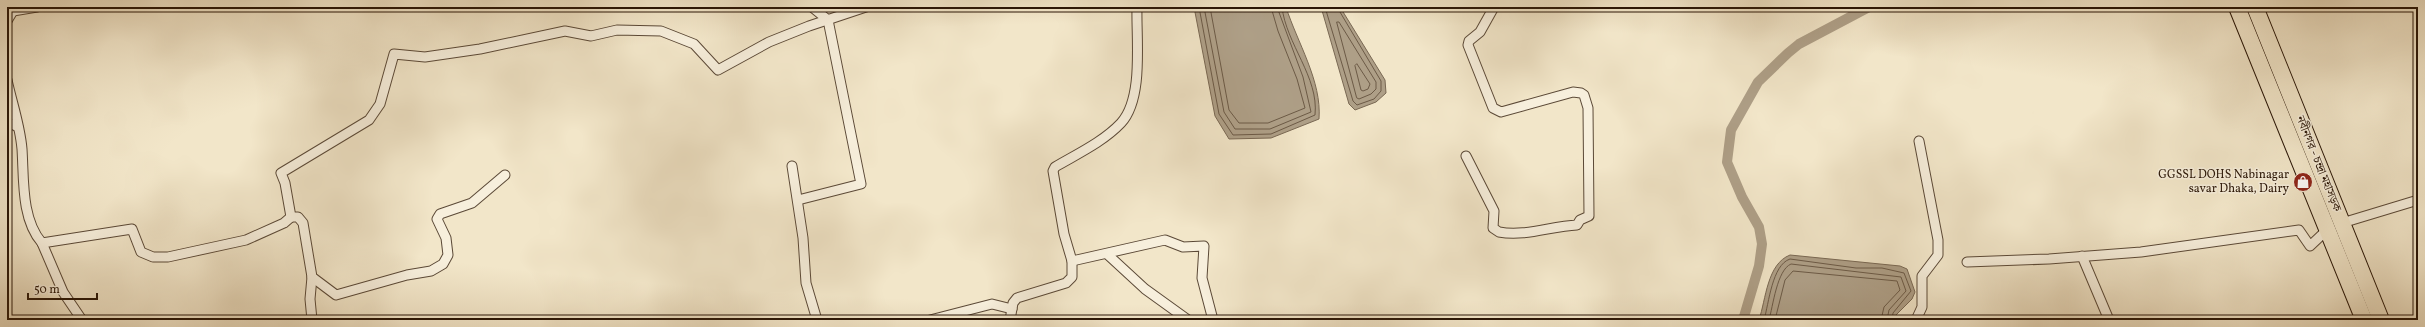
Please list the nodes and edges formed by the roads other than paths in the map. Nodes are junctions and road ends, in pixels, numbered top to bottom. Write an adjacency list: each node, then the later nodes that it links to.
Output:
1 (37, 7): 8 (street)
2 (812, 7): 9 (street)
3 (866, 7): 9 (street)
4 (1137, 7): 25 (street)
5 (1494, 7): 15 (street)
6 (2237, 7): 21 (highway, নবীনগর - চন্দ্রা মহাসড়ক)
7 (2254, 7): 21 (highway, নবীনগর - চন্দ্রা মহাসড়ক)
8 (13, 9): 10 (street)
9 (828, 20): 18 (street); 20 (street)
10 (7, 21)
11 (7, 80): 13 (street)
12 (7, 122): 13 (street)
13 (18, 127): 22 (street)
14 (1919, 141): 36 (street)
15 (1466, 156)
16 (792, 166): 18 (street)
17 (505, 176): 27 (street)
18 (798, 200): 31 (street)
19 (2418, 200): 21 (street)
20 (291, 217): 22 (street); 27 (street)
21 (2335, 226): 24 (street); 38 (highway, নবীনগর - চন্দ্রা মহাসড়ক); 39 (highway, নবীনগর - চন্দ্রা মহাসড়ক)
22 (42, 243): 29 (street)
23 (1107, 254): 25 (street); 34 (street); 35 (street)
24 (2082, 256): 26 (street); 37 (street)
25 (1072, 261): 28 (street)
26 (1967, 262)
27 (312, 277): 30 (street)
28 (1012, 309): 32 (street); 33 (street)
29 (82, 320)
30 (312, 320)
31 (817, 320)
32 (930, 320)
33 (1010, 320)
34 (1188, 320)
35 (1213, 320)
36 (1916, 320)
37 (2109, 320)
38 (2364, 320)
39 (2381, 320)

